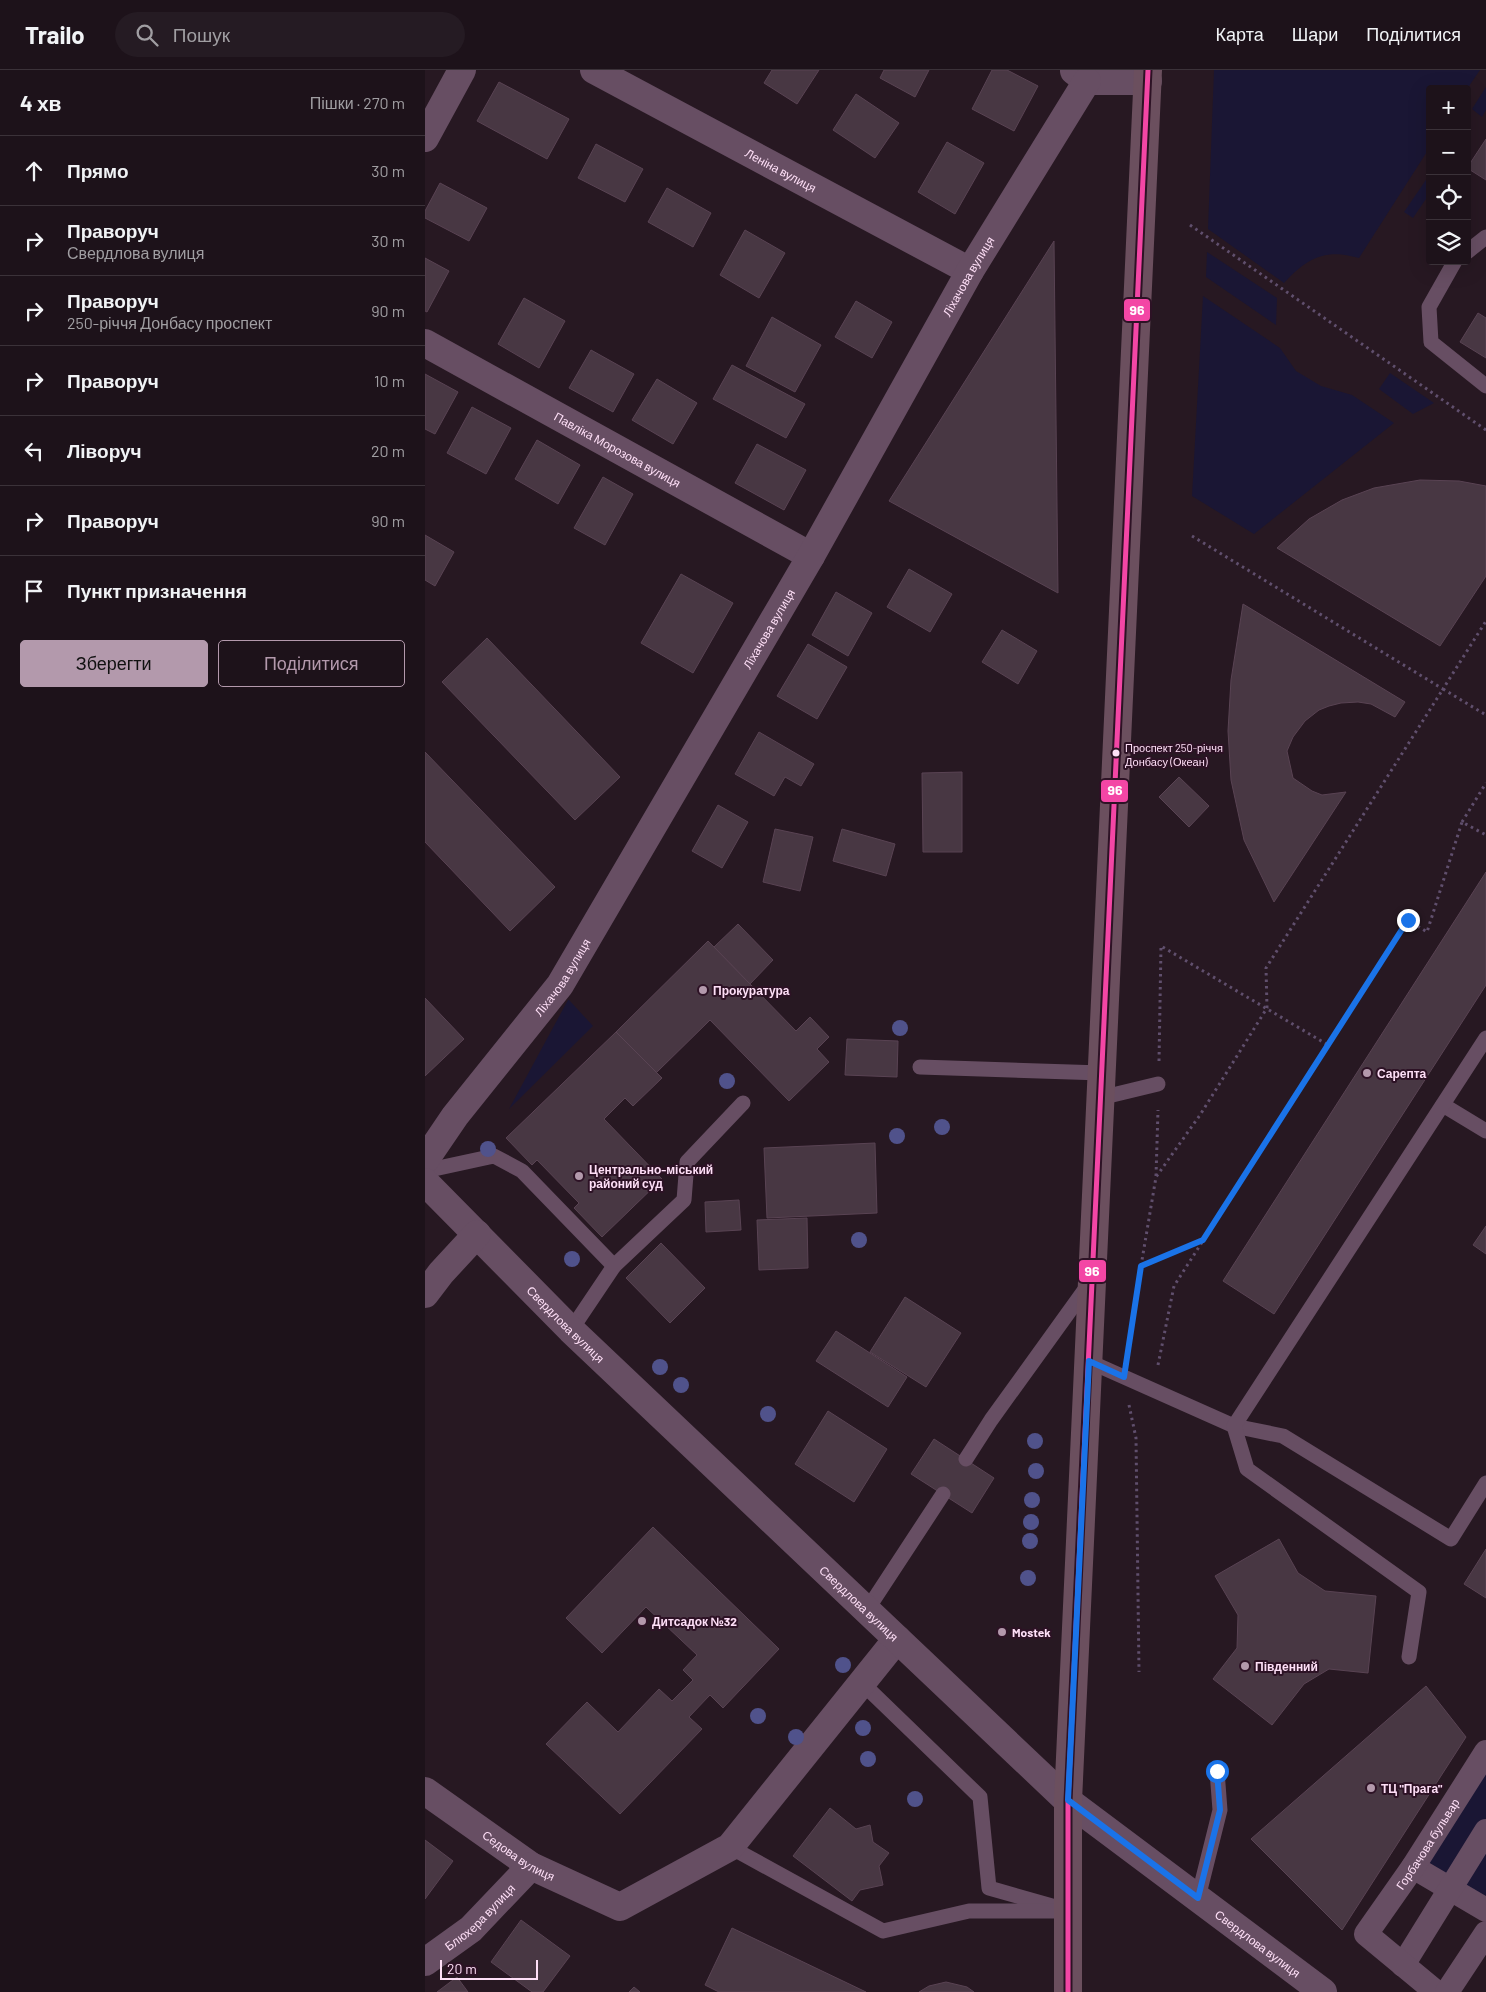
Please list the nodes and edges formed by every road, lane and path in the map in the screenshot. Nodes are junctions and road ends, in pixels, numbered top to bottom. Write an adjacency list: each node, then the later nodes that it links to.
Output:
1 (462, 70): 5 (street)
2 (594, 70): 10 (street, Леніна вулиця)
3 (1148, 75): 4 (street); 27 (main road)
4 (1080, 76): 10 (street, Ліхачова вулиця)
5 (425, 138)
6 (1190, 225): 13 (path)
7 (1486, 237): 8 (lane)
8 (1471, 249)
9 (1451, 265): 12 (lane)
10 (970, 271): 15 (street, Ліхачова вулиця)
11 (425, 343): 15 (street, Павліка Морозова вулиця)
12 (1486, 386)
13 (1486, 430)
14 (1192, 536): 17 (path)
15 (811, 556): 31 (street, Ліхачова вулиця)
16 (1486, 621): 17 (path)
17 (1443, 689): 18 (path); 22 (path)
18 (1486, 715)
19 (1486, 783): 20 (path)
20 (1463, 822): 21 (path); 24 (path)
21 (1486, 835)
22 (1267, 1008): 24 (path); 26 (path); 33 (path)
23 (1486, 1038): 29 (lane)
24 (1328, 1045): 36 (path)
25 (920, 1067): 27 (lane)
26 (1158, 1084): 27 (lane); 33 (path)
27 (1101, 1086): 39 (main road)
28 (743, 1103): 37 (lane)
29 (1443, 1105): 30 (lane); 45 (lane)
30 (1486, 1131)
31 (425, 1160)
32 (425, 1170): 37 (lane)
33 (1156, 1177): 38 (path)
34 (425, 1182): 35 (street, Свердлова вулиця)
35 (477, 1234): 40 (street); 41 (street, Свердлова вулиця)
36 (1203, 1240): 38 (path); 44 (path)
37 (614, 1266): 41 (lane)
38 (1141, 1266): 43 (path)
39 (1092, 1279): 42 (main road); 46 (lane)
40 (425, 1294)
41 (571, 1330): 49 (street, Свердлова вулиця)
42 (1089, 1361): 43 (lane); 57 (main road)
43 (1124, 1377): 44 (lane); 52 (path)
44 (1153, 1390): 45 (lane)
45 (1234, 1426): 47 (lane); 51 (lane)
46 (965, 1459)
47 (1486, 1483)
48 (943, 1494): 49 (lane)
49 (867, 1610): 50 (street, Свердлова вулиця)
50 (897, 1638): 53 (street); 57 (street, Свердлова вулиця)
51 (1409, 1657)
52 (1139, 1672)
53 (861, 1682): 59 (street); 65 (lane)
54 (1486, 1752): 61 (street, Горбачова бульвар)
55 (1217, 1771): 63 (lane)
56 (425, 1791): 60 (street, Седова вулиця)
57 (1068, 1800): 63 (street, Свердлова вулиця); 65 (main road)
58 (1486, 1831): 62 (street)
59 (730, 1846): 60 (street, Седова вулиця); 65 (lane)
60 (531, 1866): 67 (street, Блюхера вулиця)
61 (1413, 1867): 62 (street); 68 (street, Горбачова бульвар)
62 (1450, 1889): 64 (street); 68 (street)
63 (1198, 1898): 70 (street, Свердлова вулиця)
64 (1486, 1910)
65 (1068, 1911): 69 (main road)
66 (1486, 1933): 72 (street)
67 (425, 1962)
68 (1403, 1965): 71 (street)
69 (1068, 1992)
70 (1323, 1992)
71 (1436, 1992)
72 (1447, 1992)

